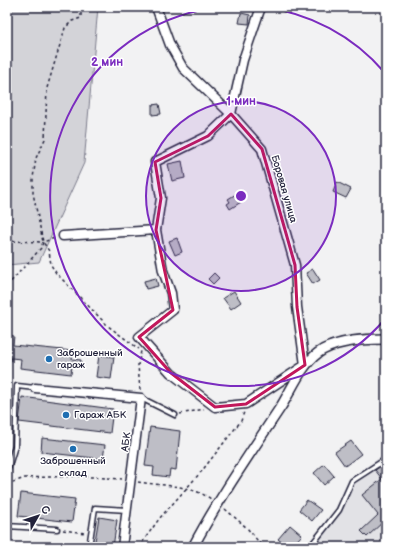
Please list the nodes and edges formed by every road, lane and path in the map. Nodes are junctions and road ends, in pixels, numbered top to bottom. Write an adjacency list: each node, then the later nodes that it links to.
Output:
1 (81, 7): 8 (path)
2 (156, 7): 4 (street, Боровая улица)
3 (261, 7): 4 (street)
4 (232, 114): 5 (street); 12 (street, Боровая улица)
5 (156, 230): 6 (street); 11 (street)
6 (63, 236): 8 (path)
7 (7, 241): 8 (path)
8 (43, 242): 9 (path); 11 (path)
9 (7, 286)
10 (386, 339): 12 (street)
11 (143, 347): 14 (path); 16 (street)
12 (305, 365): 15 (street); 23 (street)
13 (35, 388): 14 (street); 19 (lane)
14 (141, 398): 17 (lane); 20 (street, АБК)
15 (246, 404): 16 (street); 22 (path)
16 (215, 407): 17 (path)
17 (176, 415)
18 (386, 459): 33 (lane)
19 (7, 472)
20 (131, 481): 21 (path); 22 (path); 24 (street, АБК)
21 (7, 484)
22 (186, 488): 23 (path); 30 (path)
23 (218, 504): 31 (street); 32 (path)
24 (127, 510): 27 (lane); 29 (street, АБК)
25 (7, 526): 26 (lane)
26 (57, 529): 27 (path)
27 (92, 534): 28 (lane)
28 (89, 547)
29 (122, 547)
30 (139, 547)
31 (192, 547)
32 (264, 547)
33 (310, 547)

